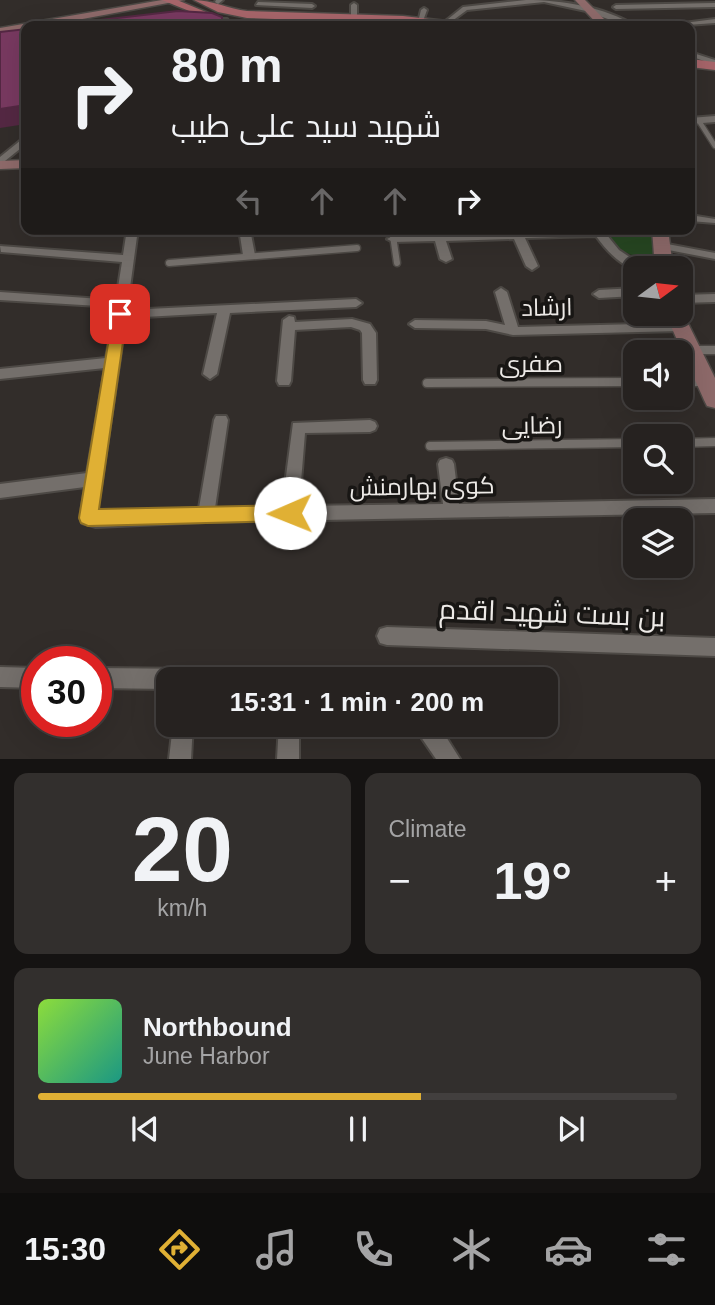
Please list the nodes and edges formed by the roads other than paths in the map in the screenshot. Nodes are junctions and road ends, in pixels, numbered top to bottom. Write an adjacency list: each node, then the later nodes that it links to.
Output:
1 (151, 0): 14 (street)
2 (199, 0): 11 (main road)
3 (544, 0): 12 (street); 18 (street)
4 (580, 0): 12 (street)
5 (173, 1): 15 (street); 16 (main road)
6 (615, 3): 9 (street); 21 (street)
7 (258, 4): 11 (street)
8 (354, 5): 13 (street)
9 (715, 5)
10 (312, 6): 11 (street)
11 (280, 7): 13 (main road)
12 (588, 9): 19 (street); 20 (street)
13 (354, 18): 17 (main road)
14 (42, 21)
15 (49, 21)
16 (222, 21)
17 (440, 21)
18 (449, 21)
19 (601, 21)
20 (621, 21)
21 (625, 21)
22 (715, 21): 23 (street)
23 (695, 24)
24 (21, 25): 26 (street)
25 (21, 26): 26 (street)
26 (0, 29)
27 (695, 56): 29 (street)
28 (695, 63): 29 (main road)
29 (715, 64)
30 (695, 73): 31 (main road)
31 (715, 75)
32 (715, 119): 33 (street)
33 (695, 121)
34 (695, 122): 36 (lane)
35 (21, 144): 37 (street)
36 (715, 146)
37 (0, 163): 38 (street)
38 (21, 164)
39 (21, 166): 40 (street)
40 (0, 178)
41 (695, 219): 42 (street)
42 (711, 221)
43 (132, 235): 55 (street)
44 (245, 235): 52 (street)
45 (393, 235): 59 (lane)
46 (440, 235): 56 (street)
47 (518, 235): 60 (street)
48 (601, 235): 57 (street)
49 (661, 238): 53 (street); 54 (street)
50 (356, 248): 52 (lane)
51 (1, 249): 55 (street)
52 (249, 255): 58 (lane)
53 (663, 256)
54 (715, 256)
55 (129, 259): 69 (street)
56 (446, 259)
57 (623, 259)
58 (169, 263)
59 (397, 263)
60 (532, 266)
61 (501, 292): 74 (street)
62 (623, 293): 63 (street)
63 (599, 294)
64 (0, 296): 69 (street)
65 (715, 298): 66 (street)
66 (693, 299)
67 (356, 303): 68 (street)
68 (287, 308): 70 (street); 73 (street)
69 (121, 309): 70 (street); 78 (street)
70 (225, 311): 80 (street)
71 (415, 324): 74 (street, ارشاد)
72 (623, 324): 74 (street, ارشاد)
73 (290, 326): 81 (street); 82 (street)
74 (513, 331)
75 (693, 350): 76 (lane)
76 (715, 350)
77 (693, 352): 86 (street)
78 (113, 362): 79 (street); 94 (street)
79 (0, 374)
80 (210, 374)
81 (370, 380)
82 (284, 381)
83 (623, 382): 84 (lane, صفری)
84 (427, 383)
85 (693, 386): 86 (lane)
86 (711, 391)
87 (221, 420): 99 (street)
88 (370, 426): 98 (street)
89 (715, 442): 91 (lane)
90 (623, 443): 92 (lane, رضایی)
91 (693, 443)
92 (430, 446)
93 (446, 464): 97 (street)
94 (94, 479): 95 (street); 99 (street, کوی بهارمنش)
95 (0, 491)
96 (715, 506): 97 (street, کوی بهارمنش)
97 (452, 510): 98 (street, کوی بهارمنش)
98 (290, 513): 99 (street, کوی بهارمنش)
99 (206, 515)
100 (387, 636): 101 (street, بن بست شهید اقدم)
101 (715, 647)
102 (0, 677): 103 (street)
103 (21, 678)
104 (112, 678): 105 (street)
105 (156, 679)
106 (182, 737): 109 (street)
107 (289, 737): 110 (street)
108 (434, 737): 111 (street)
109 (180, 759)
110 (288, 759)
111 (449, 759)

